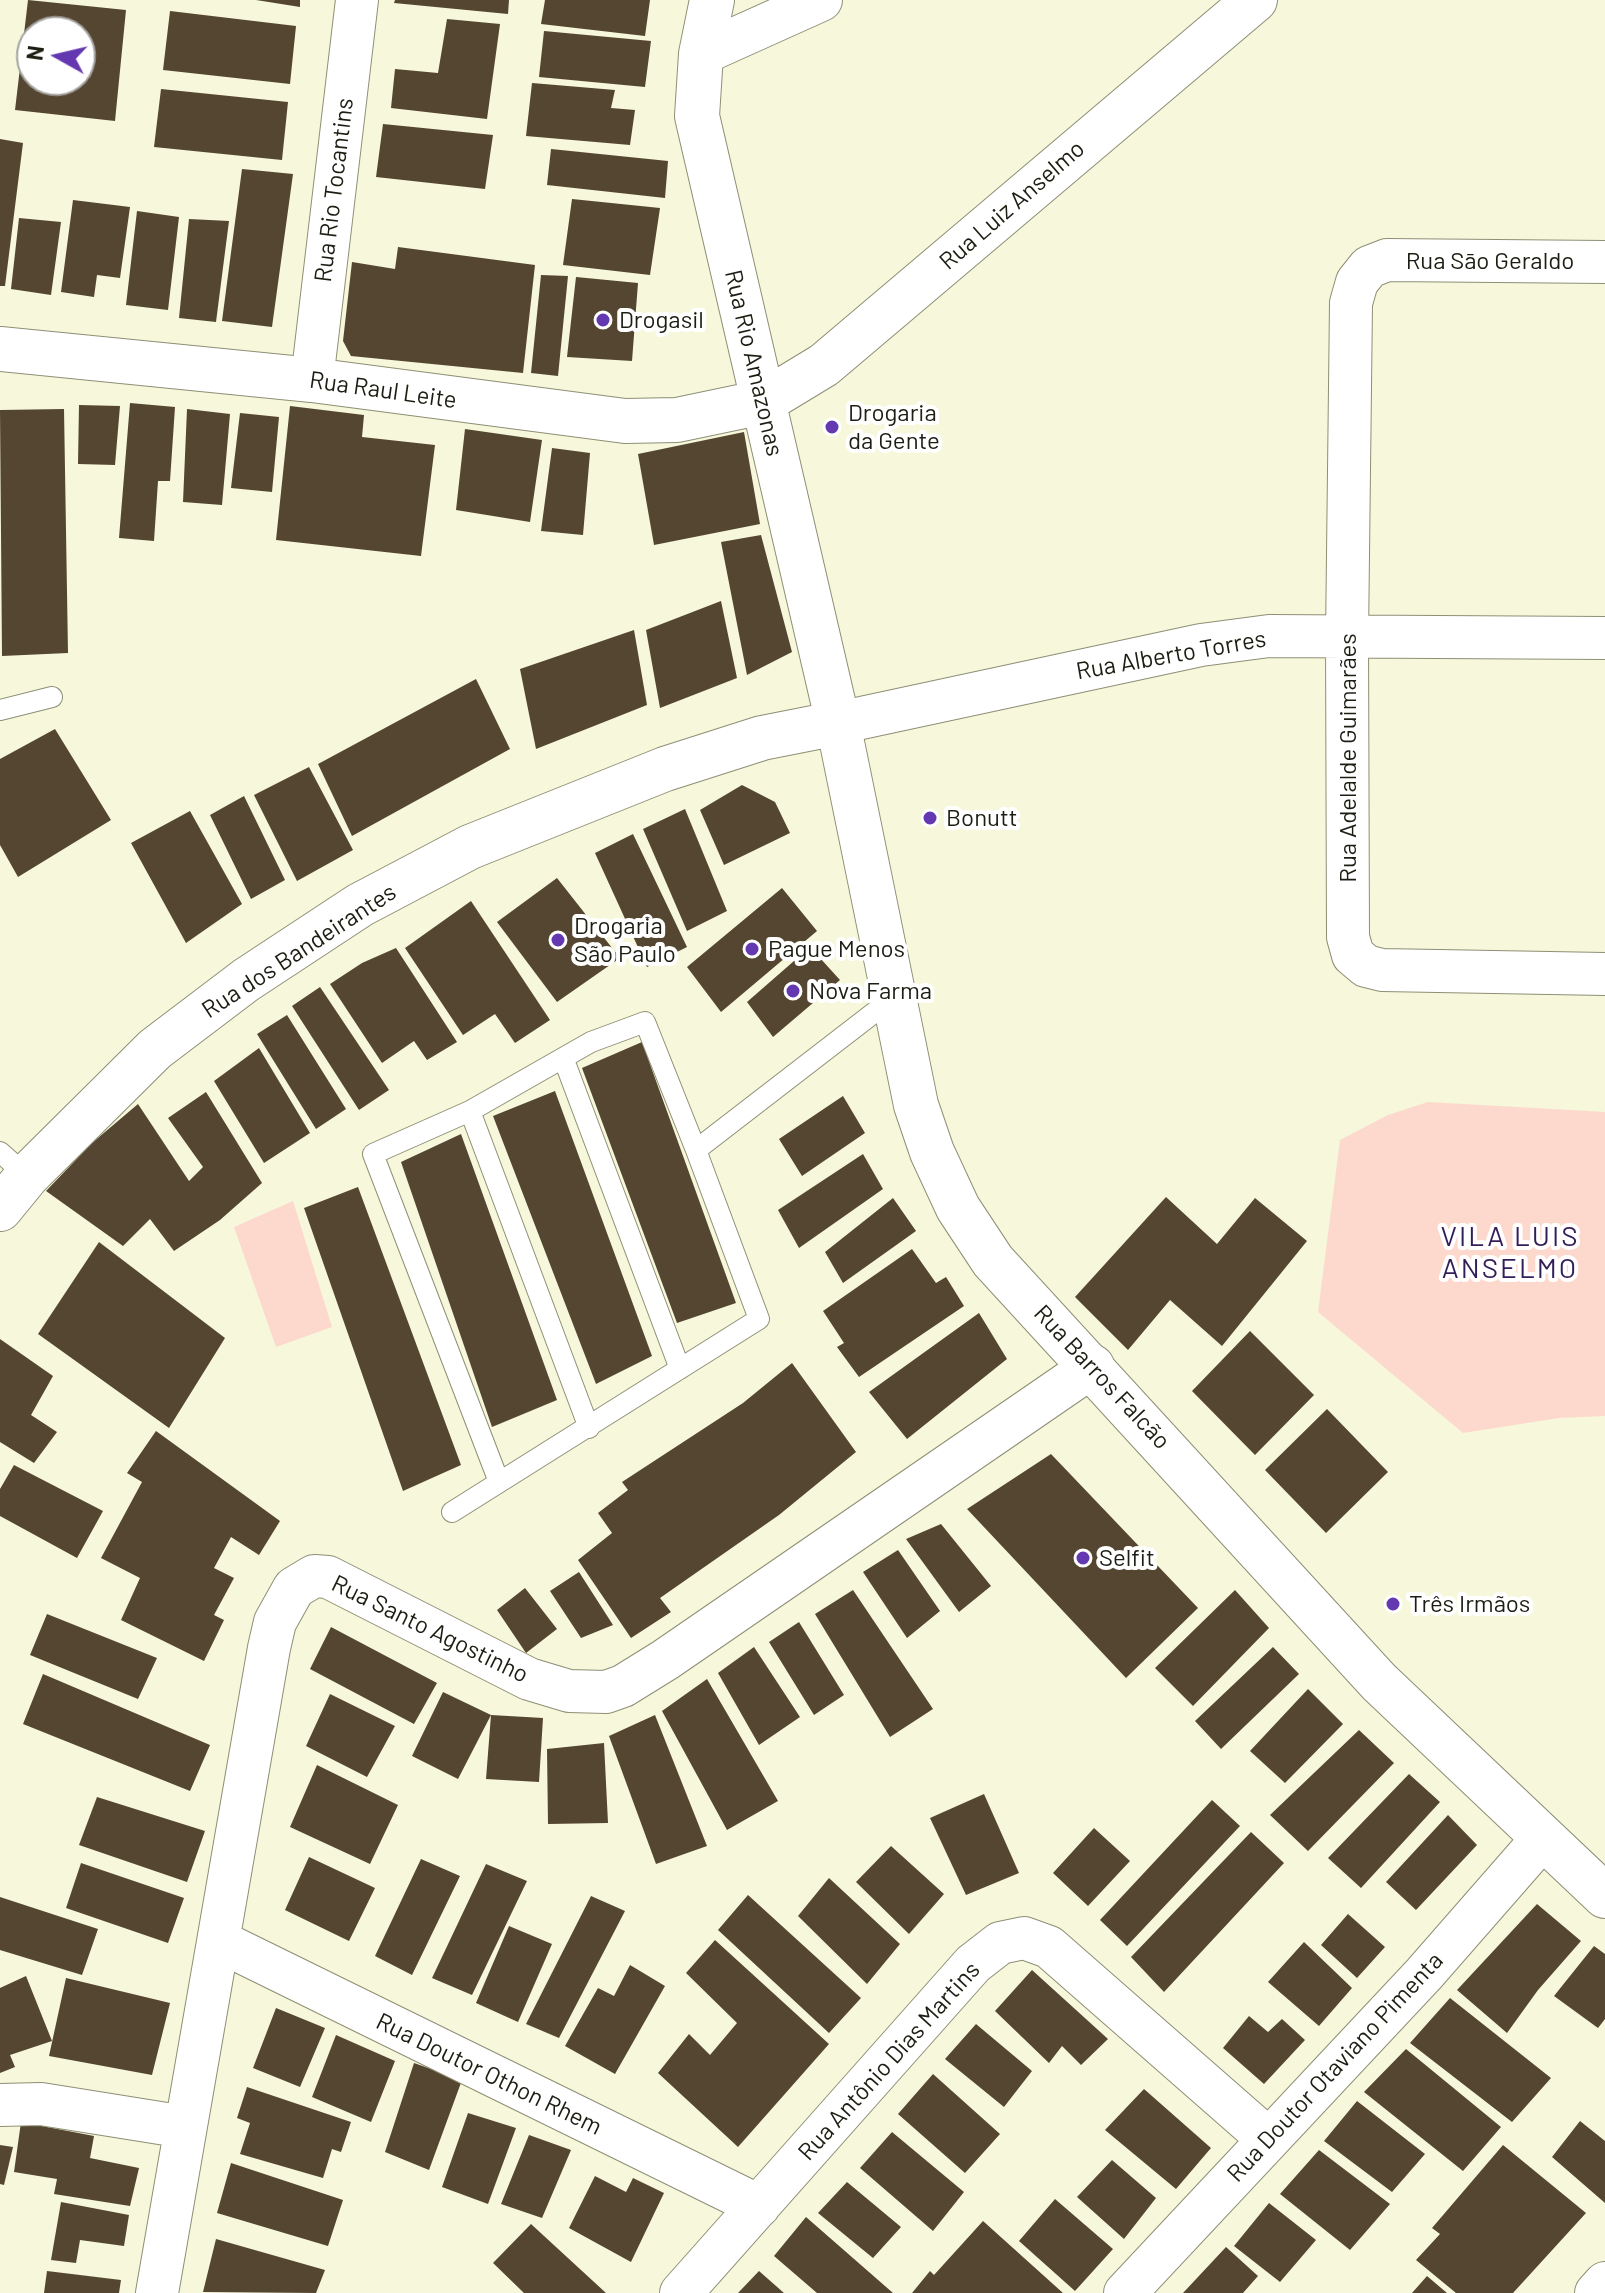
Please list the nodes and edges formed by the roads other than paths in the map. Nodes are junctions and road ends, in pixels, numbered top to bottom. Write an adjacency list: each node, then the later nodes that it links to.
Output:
1 (357, 0): 9 (street, Rua Rio Tocantins)
2 (712, 0): 5 (street, Rua Rio Amazonas)
3 (821, 0): 5 (street)
4 (1255, 0): 10 (street, Rua Luiz Anselmo)
5 (701, 54): 10 (street, Rua Rio Amazonas)
6 (1605, 262): 7 (street, Rua Sāo Geraldo)
7 (1351, 303): 11 (street, Rua Adelalde Guimarães)
8 (0, 349): 9 (street, Rua Raul Leite)
9 (312, 380): 10 (street, Rua Raul Leite)
10 (763, 402): 15 (street, Rua Rio Amazonas)
11 (1347, 638): 12 (street, Rua Alberto Torres); 15 (street, Rua Alberto Torres); 16 (street, Rua Adelalde Guimarães)
12 (1605, 638)
13 (52, 697): 14 (lane)
14 (0, 710)
15 (838, 723): 17 (street, Rua Barros Falcão); 21 (street, Rua dos Bandeirantes)
16 (1605, 974)
17 (893, 998): 20 (lane); 22 (street, Rua Barros Falcão)
18 (564, 1060): 19 (lane); 20 (lane); 23 (lane)
19 (470, 1111): 24 (lane); 25 (lane)
20 (696, 1150): 23 (lane)
21 (9, 1179)
22 (1093, 1366): 27 (street, Rua Barros Falcão); 29 (street, Rua Santo Agostinho)
23 (680, 1369): 24 (lane)
24 (589, 1428): 25 (lane)
25 (499, 1482): 26 (lane)
26 (452, 1512)
27 (1542, 1839): 28 (street, Rua Barros Falcão); 32 (street, Rua Doutor Otaviano Pimenta)
28 (1605, 1896)
29 (219, 1941): 31 (street, Rua Santo Agostinho); 33 (street, Rua Doutor Othon Rhem)
30 (0, 2105): 31 (street)
31 (185, 2127): 35 (street, Rua Santo Agostinho)
32 (1267, 2138): 33 (street, Rua Antônio Dias Martins); 37 (street, Rua Doutor Otaviano Pimenta)
33 (759, 2206): 36 (street, Rua Antônio Dias Martins)
34 (1605, 2283): 38 (street)
35 (157, 2293)
36 (681, 2293)
37 (1125, 2293)
38 (1596, 2293)

